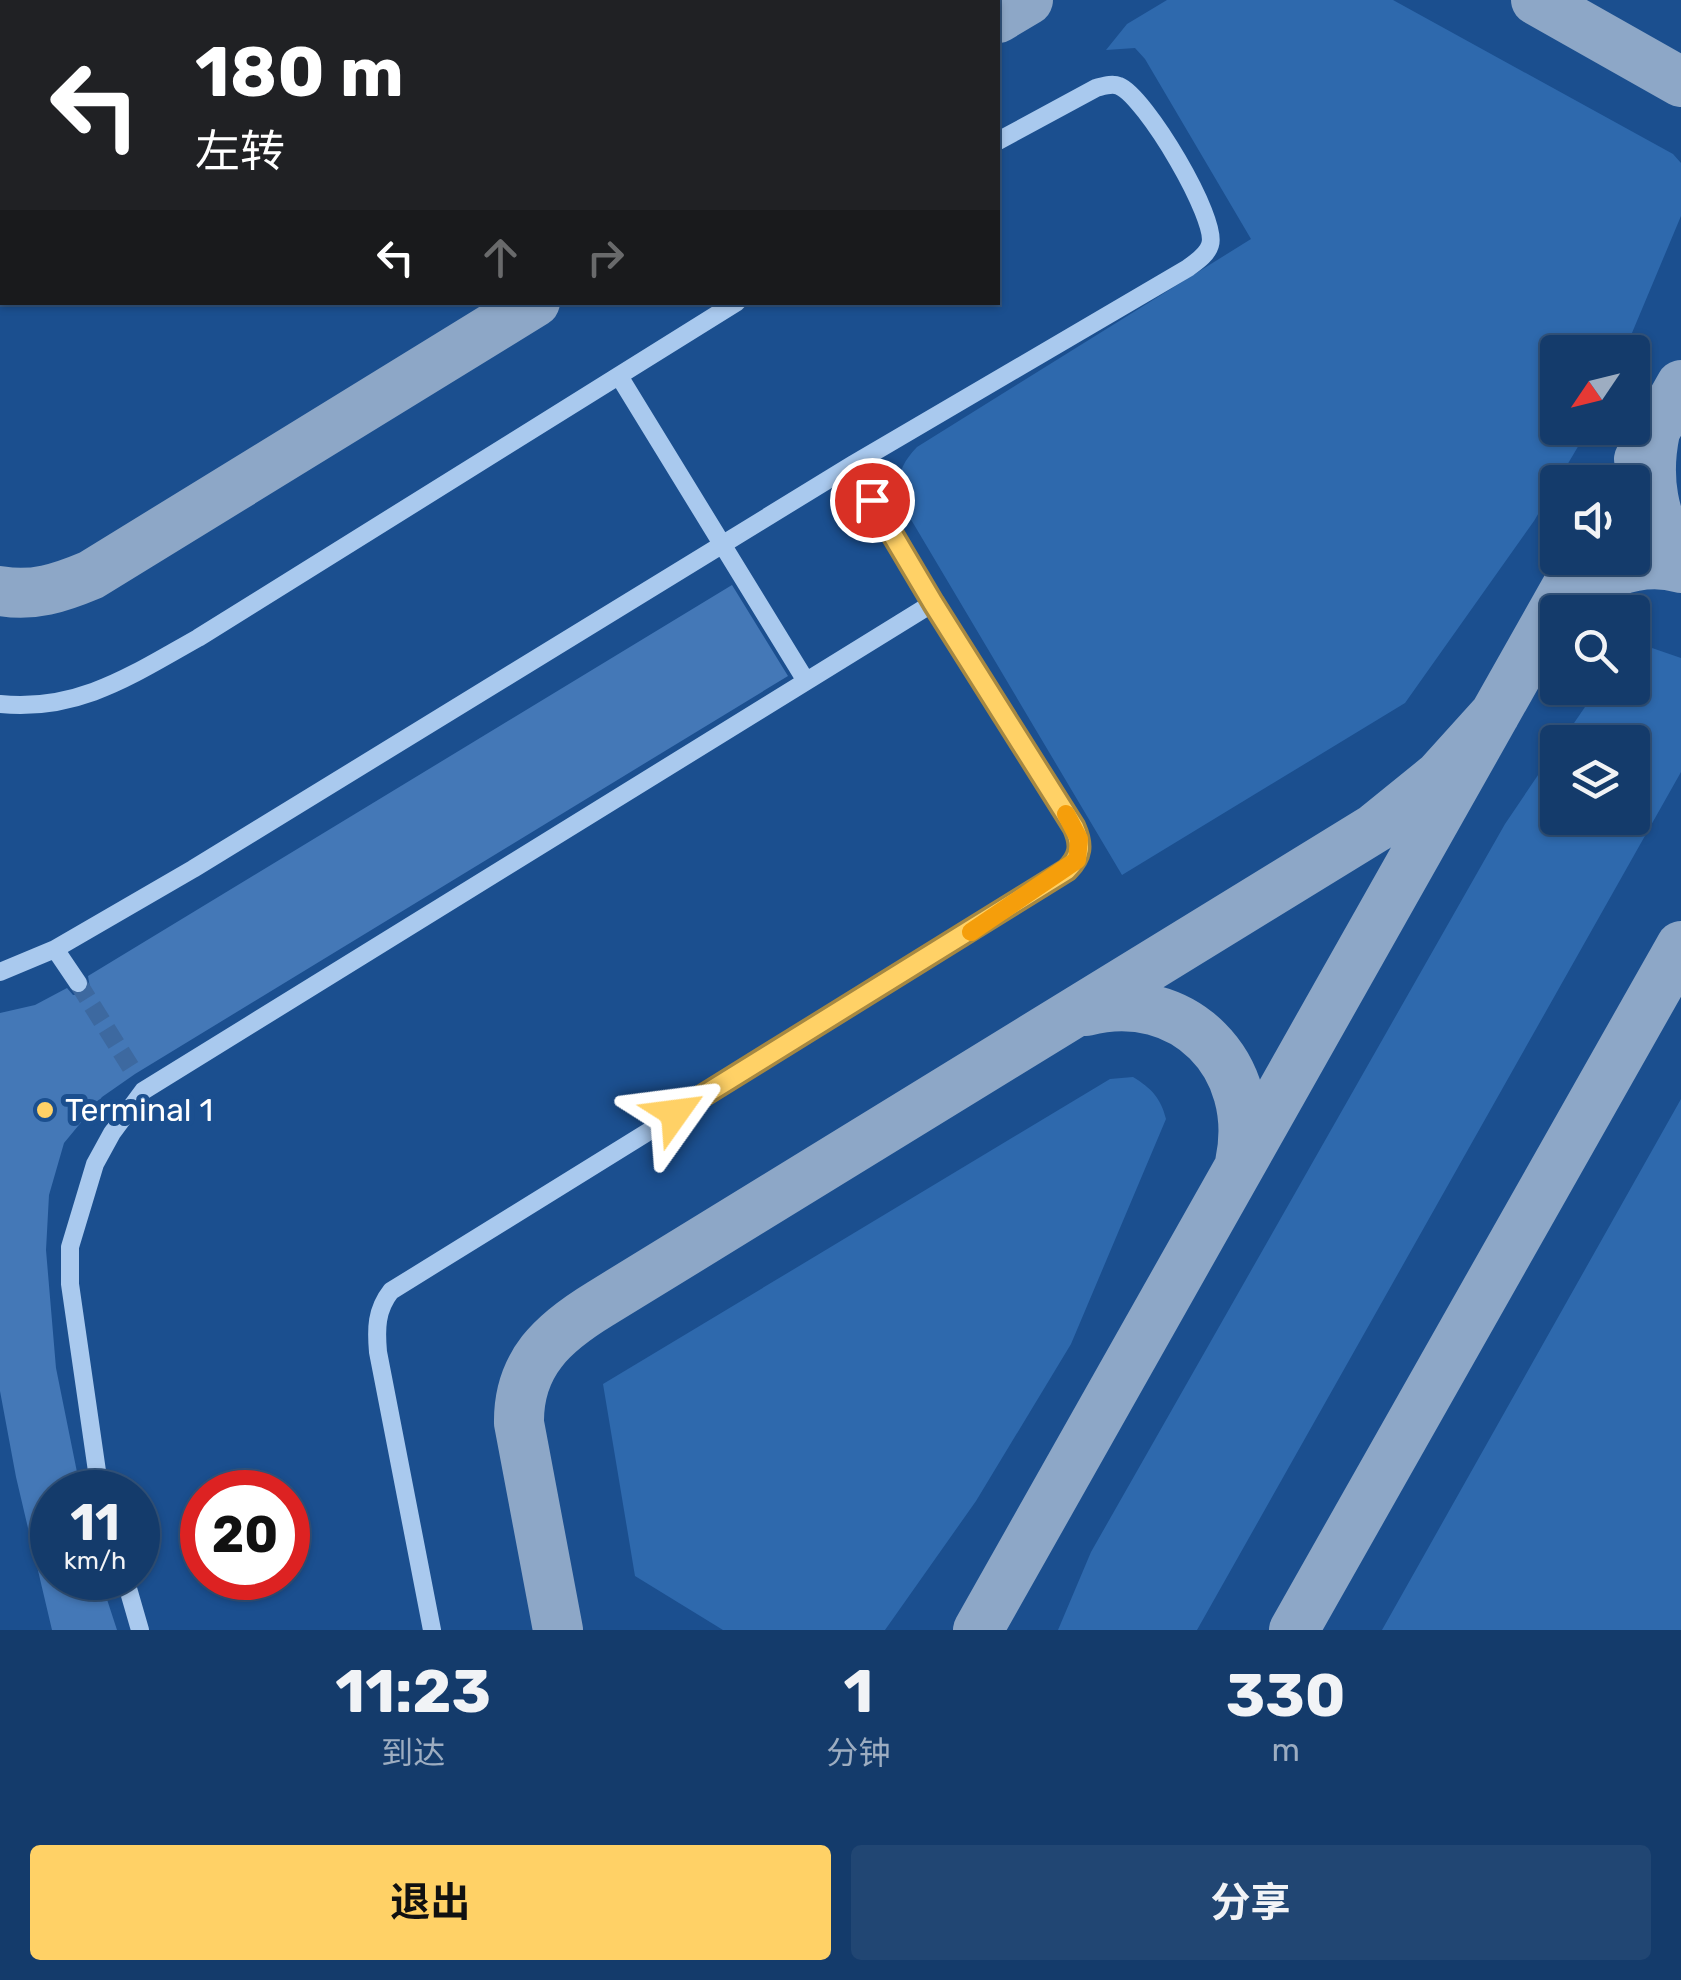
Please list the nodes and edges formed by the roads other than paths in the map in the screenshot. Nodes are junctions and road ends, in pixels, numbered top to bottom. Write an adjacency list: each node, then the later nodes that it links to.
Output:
1 (1000, 140): 4 (lane)
2 (732, 305): 3 (lane)
3 (619, 376): 5 (lane); 8 (lane)
4 (852, 465): 5 (lane); 6 (lane)
5 (724, 544): 7 (lane); 9 (lane)
6 (933, 603): 7 (lane); 15 (lane)
7 (806, 681): 12 (lane)
8 (0, 704)
9 (55, 948): 10 (lane); 11 (lane)
10 (0, 972)
11 (78, 983)
12 (97, 1470)
13 (131, 1600): 14 (lane)
14 (140, 1630)
15 (432, 1630)

